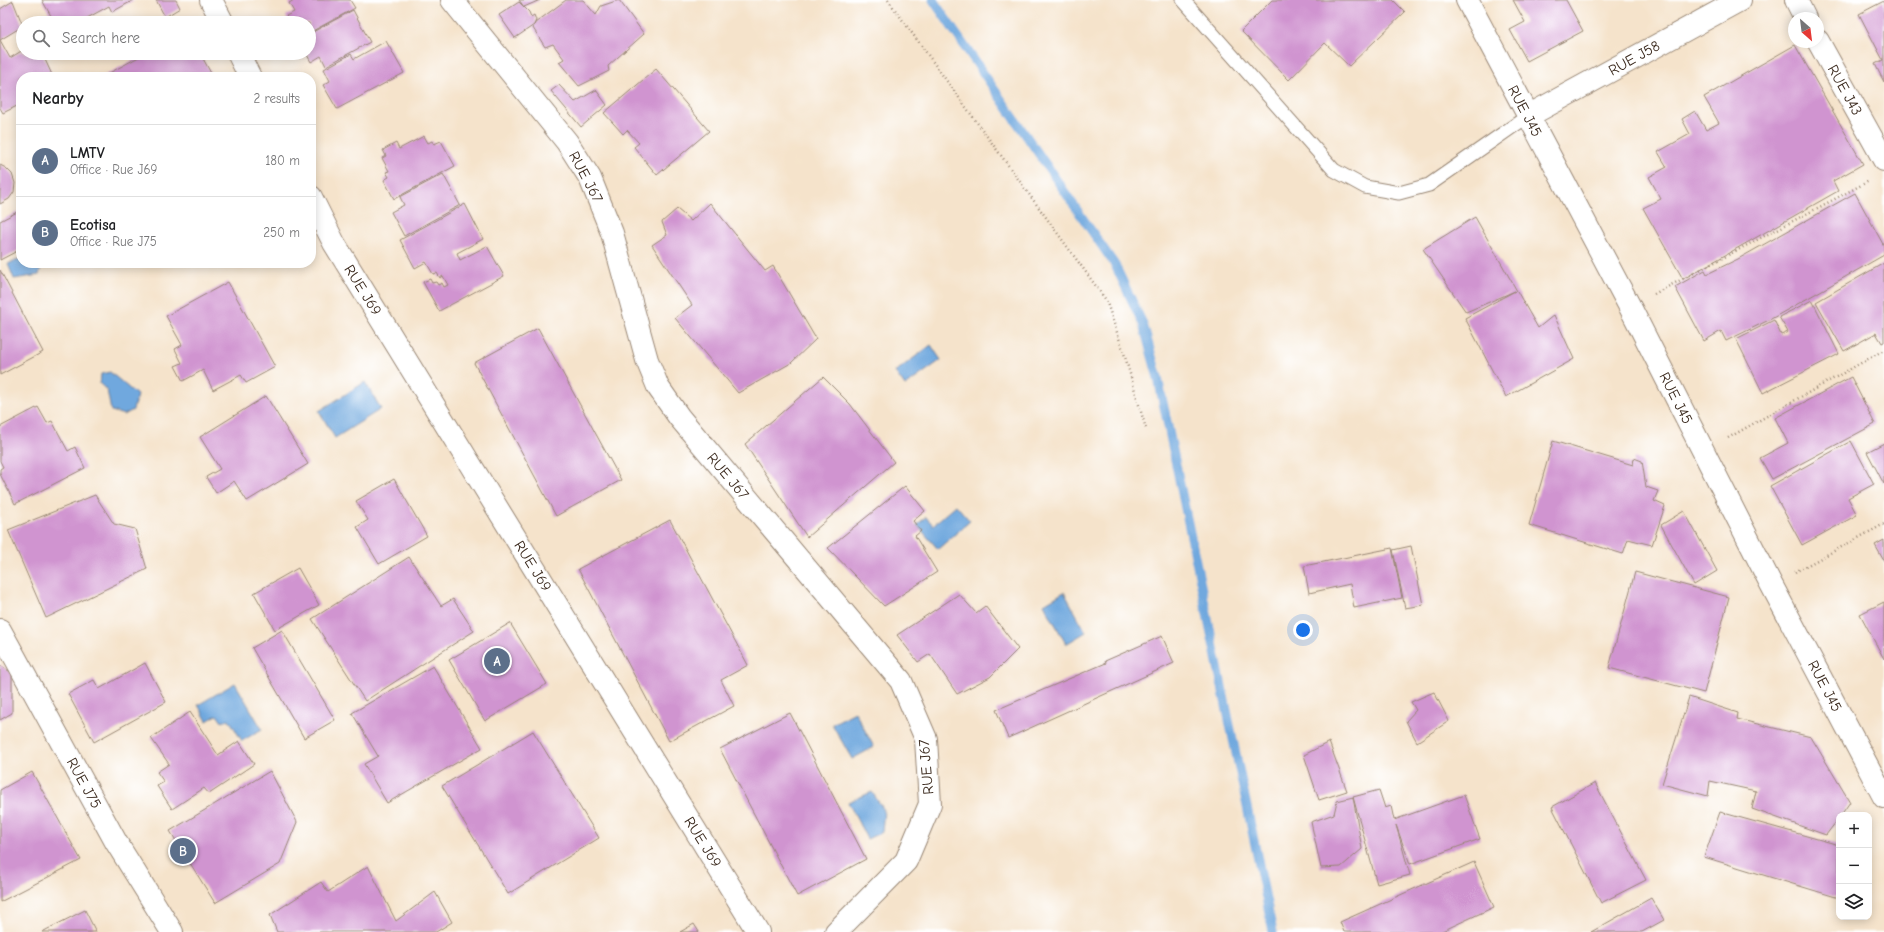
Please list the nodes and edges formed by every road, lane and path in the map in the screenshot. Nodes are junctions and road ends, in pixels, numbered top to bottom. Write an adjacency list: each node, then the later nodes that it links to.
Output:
1 (211, 0): 9 (street)
2 (452, 0): 27 (street, RUE J67)
3 (888, 0): 19 (path)
4 (1183, 0): 13 (lane)
5 (1467, 0): 13 (street, RUE J45)
6 (1740, 0): 13 (street, RUE J58)
7 (1796, 0): 8 (street)
8 (1803, 12)
9 (219, 16)
10 (1822, 48): 14 (street, RUE J43)
11 (242, 60): 12 (street)
12 (248, 72)
13 (1528, 116): 17 (street, RUE J45)
14 (1884, 160)
15 (1870, 181): 17 (path)
16 (316, 207): 26 (street, RUE J69)
17 (1630, 307): 20 (street, RUE J45)
18 (1884, 350): 20 (path)
19 (1146, 429)
20 (1703, 452): 22 (street, RUE J45)
21 (1884, 524): 22 (path)
22 (1771, 584): 24 (street, RUE J45)
23 (0, 630): 25 (street, RUE J75)
24 (1884, 797)
25 (172, 932)
26 (758, 932)
27 (836, 932)

